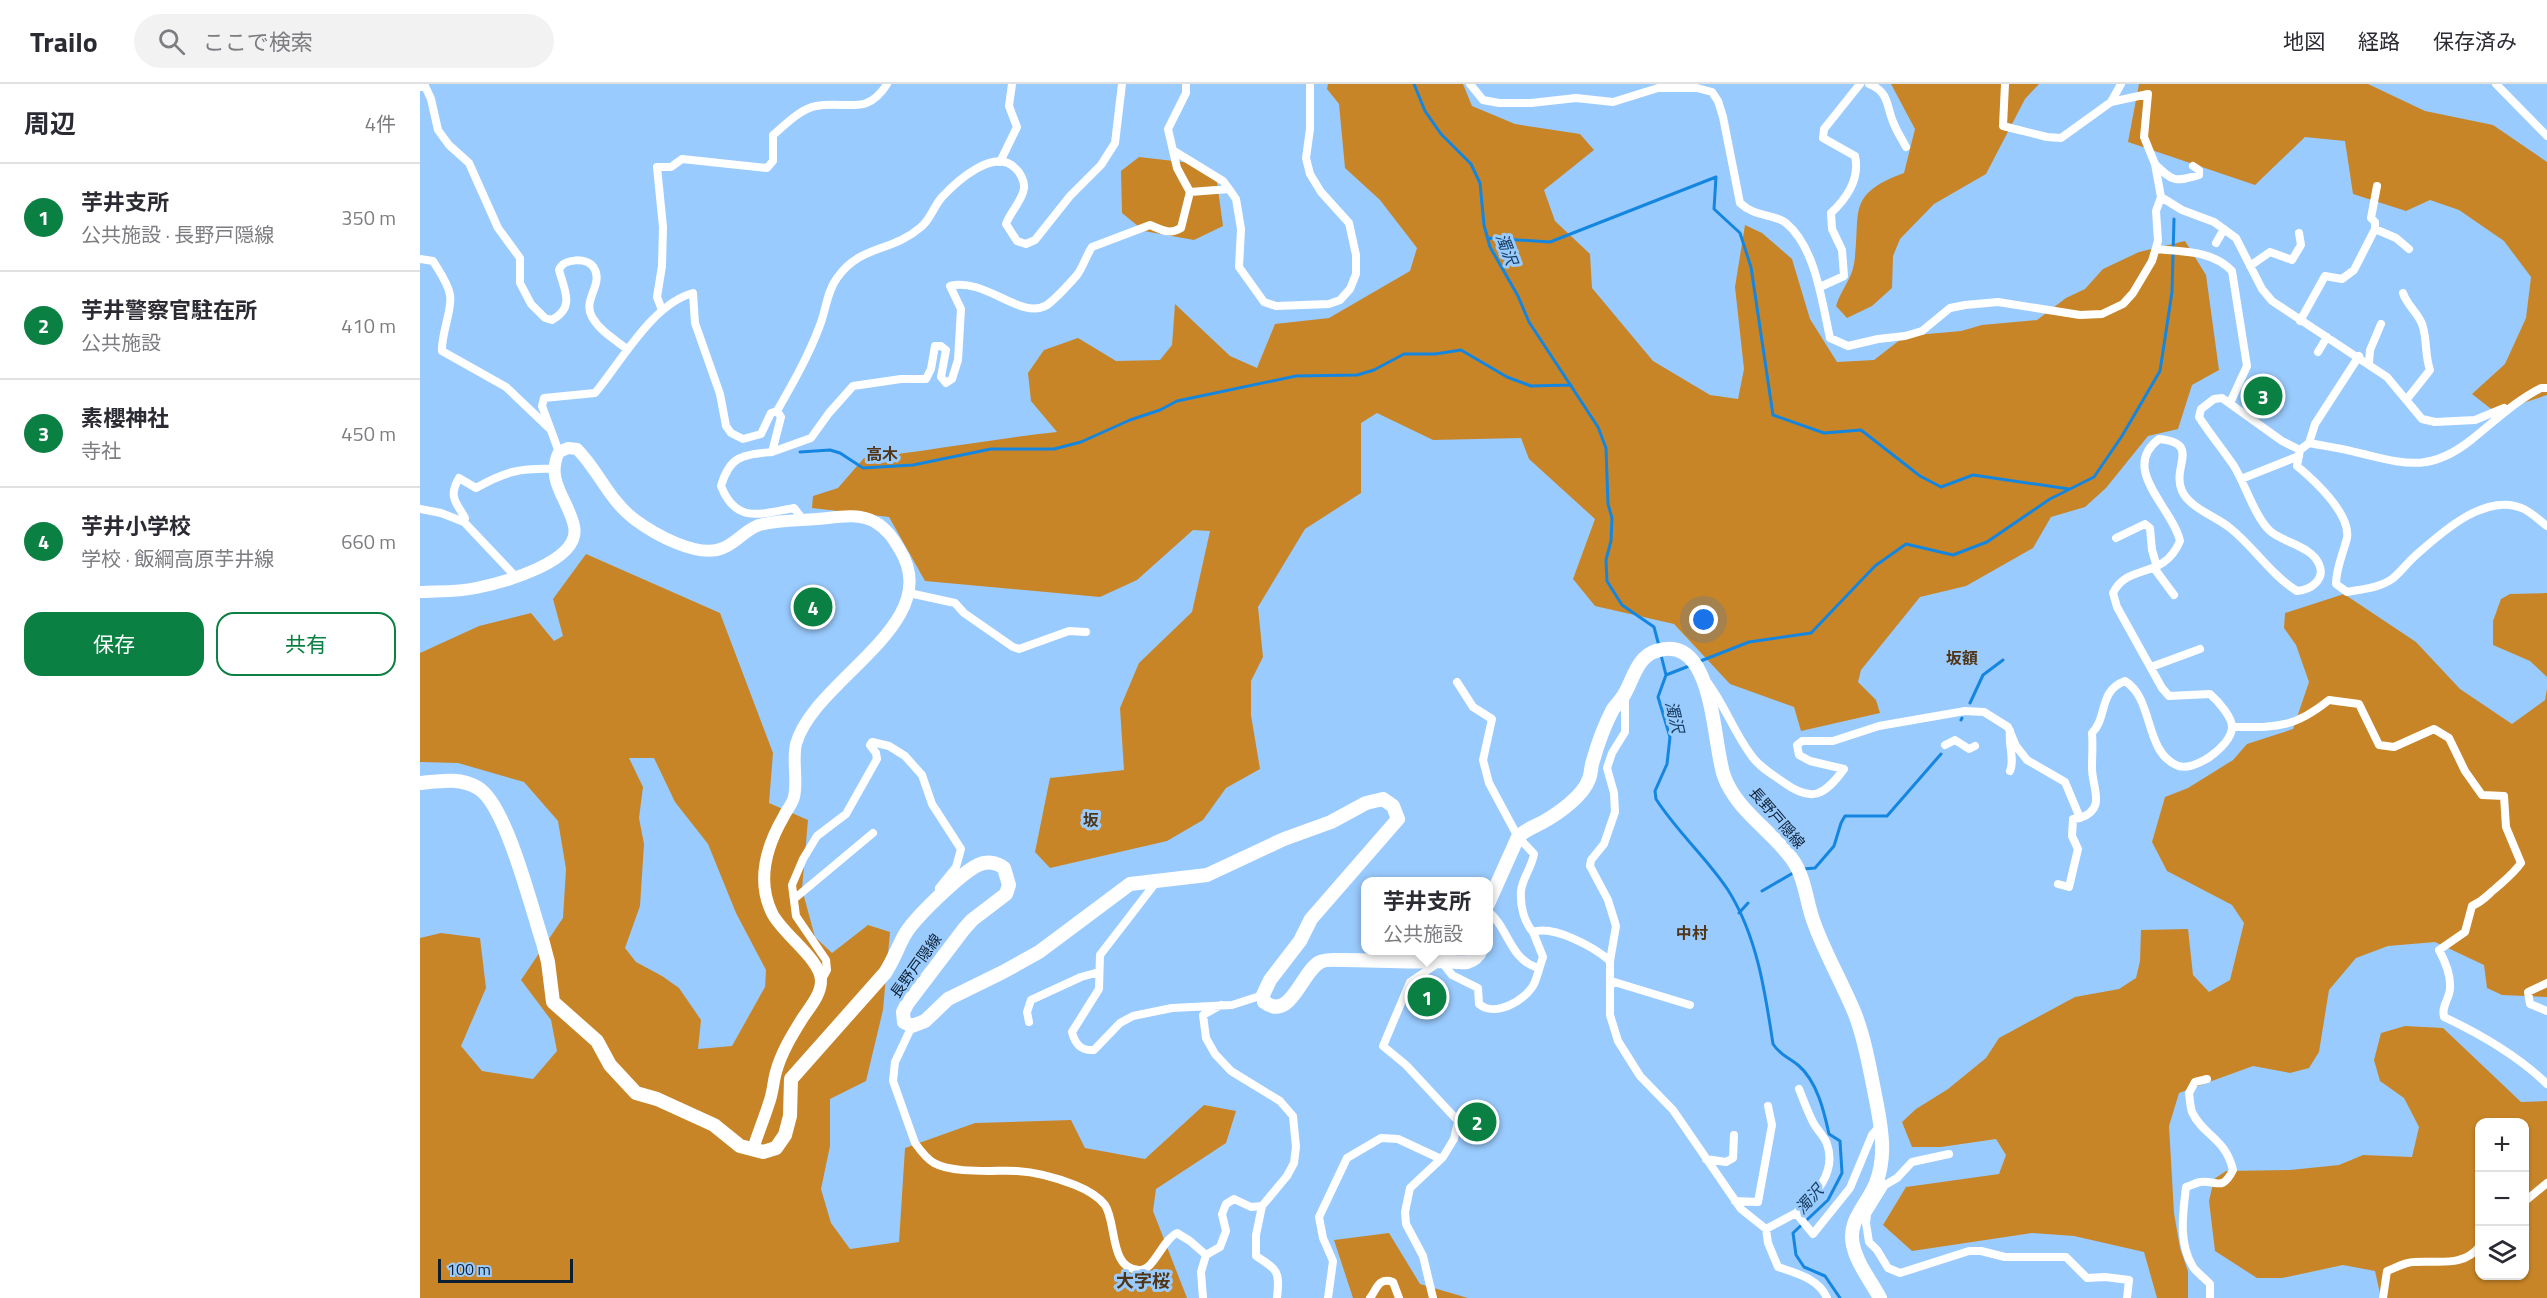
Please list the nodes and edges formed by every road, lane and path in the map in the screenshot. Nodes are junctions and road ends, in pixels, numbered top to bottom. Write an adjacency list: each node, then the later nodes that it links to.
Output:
1 (887, 84): 34 (street)
2 (1012, 84): 17 (street)
3 (1122, 84): 17 (street)
4 (1186, 84): 16 (street)
5 (1310, 84): 21 (street)
6 (1470, 84): 32 (street)
7 (1860, 84): 32 (street)
8 (1869, 84): 15 (street)
9 (2005, 84): 13 (street)
10 (2121, 84): 13 (street)
11 (2496, 84): 14 (street)
12 (420, 87): 38 (street)
13 (2111, 102): 18 (street)
14 (2547, 136)
15 (1906, 147)
16 (1174, 151): 21 (street); 22 (street)
17 (1000, 162): 46 (street)
18 (2155, 164): 19 (street); 23 (street)
19 (2193, 166)
20 (2377, 186): 25 (street)
21 (1228, 189): 22 (street)
22 (1190, 192): 50 (street)
23 (2161, 197): 24 (street); 28 (street)
24 (2224, 229): 27 (street); 31 (street)
25 (2375, 229): 29 (street); 35 (street)
26 (2299, 233): 31 (street)
27 (2216, 243)
28 (2156, 249): 32 (street); 44 (street)
29 (2409, 249)
30 (420, 259): 47 (street)
31 (2250, 266): 35 (street)
32 (1820, 287)
33 (2403, 294): 43 (street)
34 (662, 310): 38 (street); 46 (street)
35 (2300, 321): 37 (street)
36 (2381, 324): 41 (street)
37 (2326, 337): 39 (street); 40 (street)
38 (627, 349): 47 (street)
39 (2318, 352)
40 (2359, 356): 41 (street); 48 (street)
41 (2369, 363): 43 (street)
42 (2547, 388): 45 (street)
43 (2407, 399): 45 (street)
44 (2230, 402): 51 (street); 53 (street)
45 (2510, 406): 48 (street)
46 (777, 411): 50 (street)
47 (554, 433): 49 (street)
48 (2309, 443): 51 (street)
49 (560, 452): 52 (main road); 55 (main road)
50 (772, 452): 55 (street)
51 (2300, 453): 53 (street); 57 (street)
52 (555, 469): 56 (street); 60 (main road)
53 (2241, 479): 59 (street)
54 (420, 509): 56 (street)
55 (804, 521): 62 (main road)
56 (464, 522): 60 (street)
57 (2547, 526)
58 (2116, 538): 59 (street)
59 (2156, 567): 63 (street); 66 (street)
60 (516, 577): 61 (main road)
61 (420, 592)
62 (909, 593): 64 (street); 91 (main road)
63 (2174, 595)
64 (1086, 632)
65 (2200, 649): 66 (street)
66 (2151, 667): 70 (street)
67 (1698, 671): 69 (main road, 長野戸隠線); 71 (street); 104 (main road, 長野戸隠線)
68 (1457, 682): 78 (street)
69 (1624, 694): 78 (main road, 長野戸隠線); 88 (street)
70 (2233, 727): 76 (street); 101 (street)
71 (2010, 731): 74 (street); 76 (street)
72 (1945, 746): 73 (street)
73 (1975, 746)
74 (2010, 771)
75 (420, 783): 106 (main road)
76 (2080, 818): 80 (street)
77 (873, 833): 82 (street)
78 (1518, 837): 81 (main road); 85 (street)
79 (1157, 881): 90 (street); 94 (main road); 99 (main road)
80 (2058, 884)
81 (1493, 893)
82 (794, 899): 83 (street); 91 (street)
83 (922, 914): 99 (main road, 長野戸隠線); 106 (main road, 長野戸隠線)
84 (1493, 914): 89 (street)
85 (1533, 932): 88 (street); 89 (street)
86 (1478, 955): 87 (main road)
87 (1440, 961): 89 (street); 94 (main road); 108 (street)
88 (1610, 961): 92 (street)
89 (1538, 968)
90 (1100, 972): 95 (street); 98 (street)
91 (821, 981): 106 (main road)
92 (1611, 981): 96 (street); 109 (street)
93 (2547, 983): 97 (street)
94 (1263, 995): 95 (street)
95 (1222, 1005): 114 (street)
96 (1690, 1005)
97 (2547, 1011)
98 (1029, 1023)
99 (912, 1026): 118 (street)
100 (2207, 1079): 128 (street)
101 (2547, 1084)
102 (1799, 1089): 115 (street)
103 (1768, 1106): 113 (street)
104 (1880, 1125): 110 (main road, 長野戸隠線); 115 (street)
105 (1734, 1135): 109 (street)
106 (753, 1149)
107 (1948, 1154): 110 (street)
108 (1441, 1159): 121 (street); 124 (street)
109 (1706, 1159): 113 (street)
110 (1881, 1182): 126 (main road, 長野戸隠線); 127 (street)
111 (2547, 1183): 112 (street)
112 (2529, 1198)
113 (1735, 1200): 116 (street)
114 (1262, 1206): 118 (street); 120 (street)
115 (1798, 1216): 116 (street)
116 (1766, 1229): 125 (street)
117 (2475, 1253): 129 (street)
118 (1206, 1255): 119 (street)
119 (1203, 1298)
120 (1277, 1298)
121 (1328, 1298)
122 (1370, 1298): 123 (street)
123 (1399, 1298)
124 (1433, 1298)
125 (1827, 1298)
126 (1880, 1298)
127 (2127, 1298)
128 (2210, 1298)
129 (2383, 1298)

